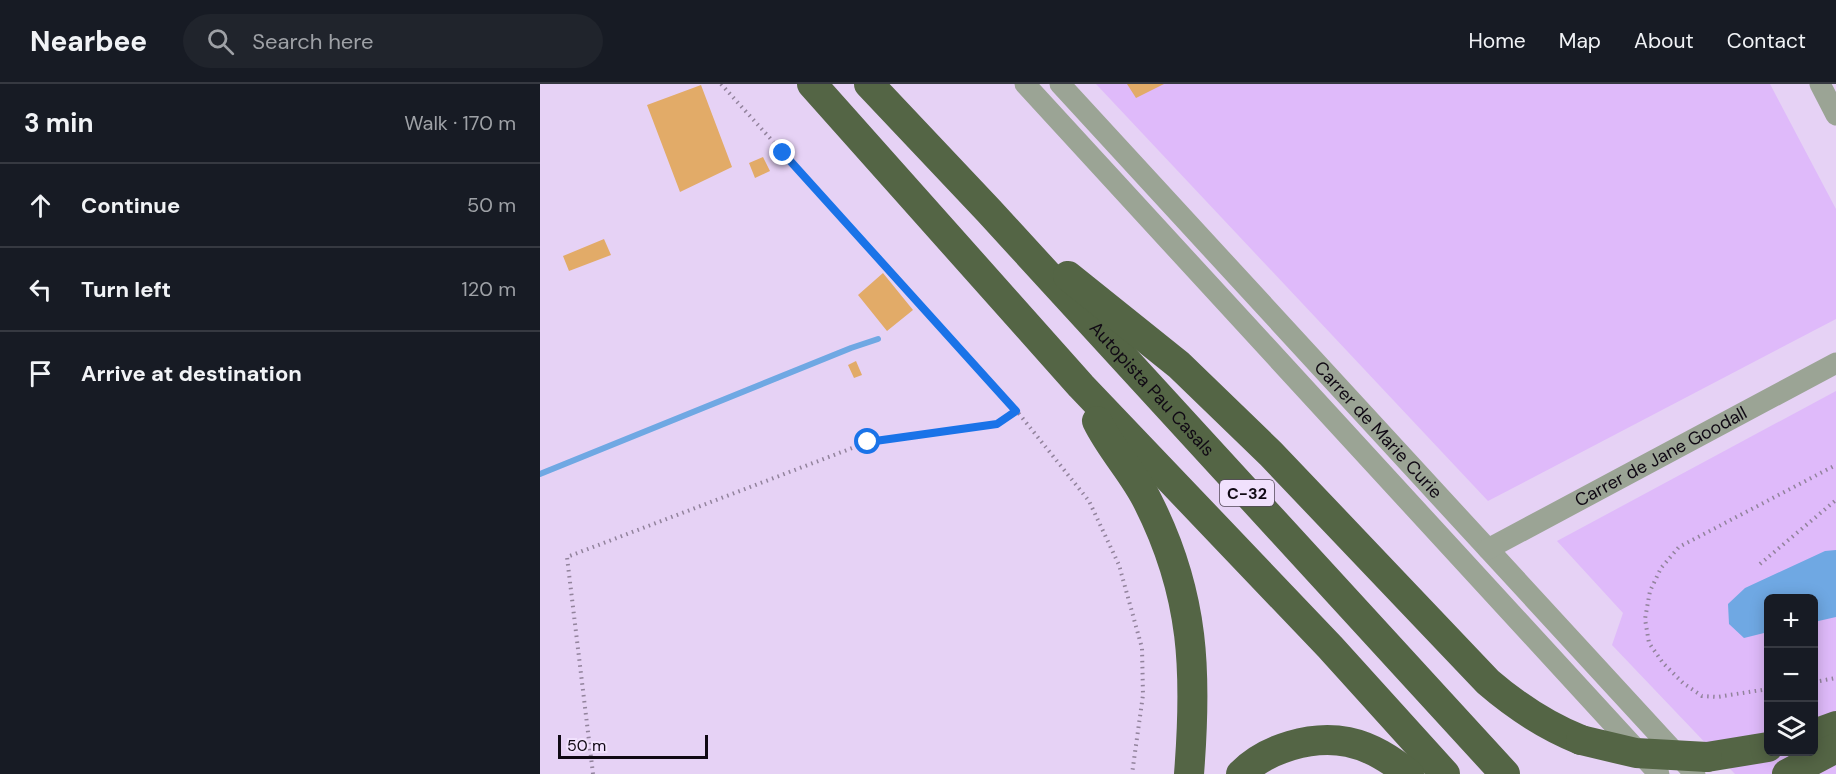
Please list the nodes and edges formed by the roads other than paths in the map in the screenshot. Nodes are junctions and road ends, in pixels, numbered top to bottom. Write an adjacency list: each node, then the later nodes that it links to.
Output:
1 (812, 84): 9 (highway, C-32)
2 (869, 84): 7 (highway, Autopista Pau Casals / C-32)
3 (1025, 84): 21 (street, Carrer de Marie Curie)
4 (1060, 84): 10 (street, Carrer de Marie Curie)
5 (1820, 84): 6 (street)
6 (1836, 115)
7 (989, 211): 15 (highway, bridge); 20 (highway, Autopista Pau Casals / C-32)
8 (1836, 363): 10 (street, Carrer de Jane Goodall)
9 (1081, 386): 16 (highway); 19 (highway, C-32)
10 (1488, 549): 15 (street, Carrer de Marie Curie)
11 (1836, 726): 12 (highway)
12 (1818, 733)
13 (1764, 748): 15 (highway)
14 (1836, 748): 22 (highway)
15 (1701, 765)
16 (1189, 774)
17 (1241, 774): 18 (highway)
18 (1409, 774)
19 (1445, 774)
20 (1505, 774)
21 (1659, 774)
22 (1787, 774)

